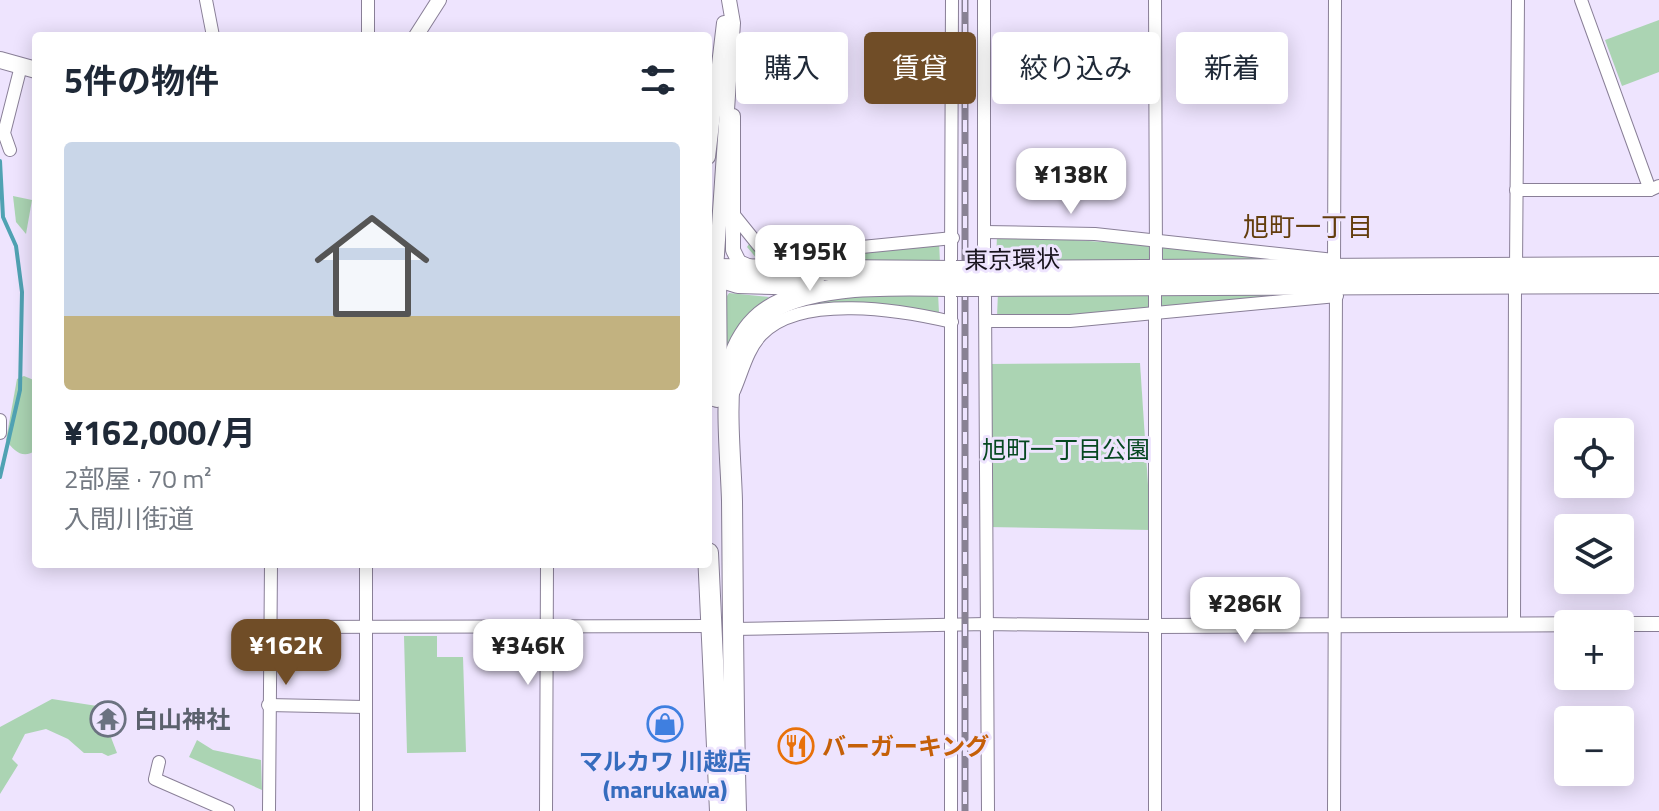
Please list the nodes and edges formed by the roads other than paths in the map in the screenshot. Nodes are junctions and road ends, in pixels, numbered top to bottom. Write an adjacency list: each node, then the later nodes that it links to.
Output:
1 (206, 0): 12 (street)
2 (368, 0): 13 (street)
3 (439, 0): 14 (street)
4 (729, 0): 11 (street); 17 (street)
5 (952, 0): 23 (street)
6 (984, 0): 22 (street)
7 (1155, 0): 24 (street)
8 (1335, 0): 32 (street)
9 (1518, 0): 20 (street)
10 (1581, 0): 19 (street)
11 (733, 23): 21 (street); 28 (street)
12 (212, 32)
13 (368, 32)
14 (419, 32)
15 (0, 60): 16 (main road)
16 (29, 68): 18 (street)
17 (712, 127)
18 (10, 150)
19 (1655, 188): 20 (street)
20 (1516, 190): 29 (street)
21 (734, 215): 23 (street); 27 (street)
22 (984, 232): 24 (street); 31 (street)
23 (953, 238): 30 (street)
24 (1156, 241): 25 (street); 32 (street)
25 (1156, 261)
26 (1659, 267): 29 (highway, 東京環状)
27 (755, 269): 28 (highway, 東京環状); 30 (highway, 東京環状)
28 (712, 273): 34 (highway); 58 (highway, 東京環状)
29 (1515, 276): 32 (highway, 東京環状); 33 (highway, 東京環状); 46 (street)
30 (953, 278): 31 (highway, 東京環状, bridge); 34 (highway, 東京環状); 38 (street)
31 (981, 278): 32 (highway, 東京環状); 37 (street)
32 (1335, 278): 36 (street); 50 (street)
33 (1659, 283)
34 (895, 286): 39 (highway, 東京環状)
35 (1155, 292): 36 (street)
36 (1154, 315): 37 (street); 54 (street)
37 (987, 321): 49 (street)
38 (952, 322): 39 (street); 48 (street)
39 (731, 398): 57 (highway, 東京環状)
40 (0, 420): 41 (street)
41 (0, 433)
42 (271, 568): 55 (street)
43 (366, 568): 53 (street)
44 (547, 568): 56 (street)
45 (711, 568): 57 (highway, 東京環状)
46 (1514, 623): 47 (street); 50 (street)
47 (1554, 623)
48 (951, 624): 49 (street); 57 (street); 68 (street)
49 (986, 624): 54 (street); 69 (street)
50 (1335, 624): 54 (street); 71 (street)
51 (1634, 624): 52 (street)
52 (1659, 624)
53 (366, 625): 55 (street); 56 (street); 60 (street)
54 (1153, 626): 70 (street)
55 (269, 627): 59 (street)
56 (546, 627): 57 (street); 65 (street)
57 (723, 628): 58 (highway, 東京環状); 66 (highway, 東京環状)
58 (732, 697): 67 (highway, 東京環状)
59 (268, 705): 60 (street); 63 (street)
60 (365, 707): 64 (street)
61 (159, 762): 62 (street)
62 (228, 811)
63 (269, 811)
64 (366, 811)
65 (546, 811)
66 (720, 811)
67 (736, 811)
68 (951, 811)
69 (988, 811)
70 (1155, 811)
71 (1334, 811)

